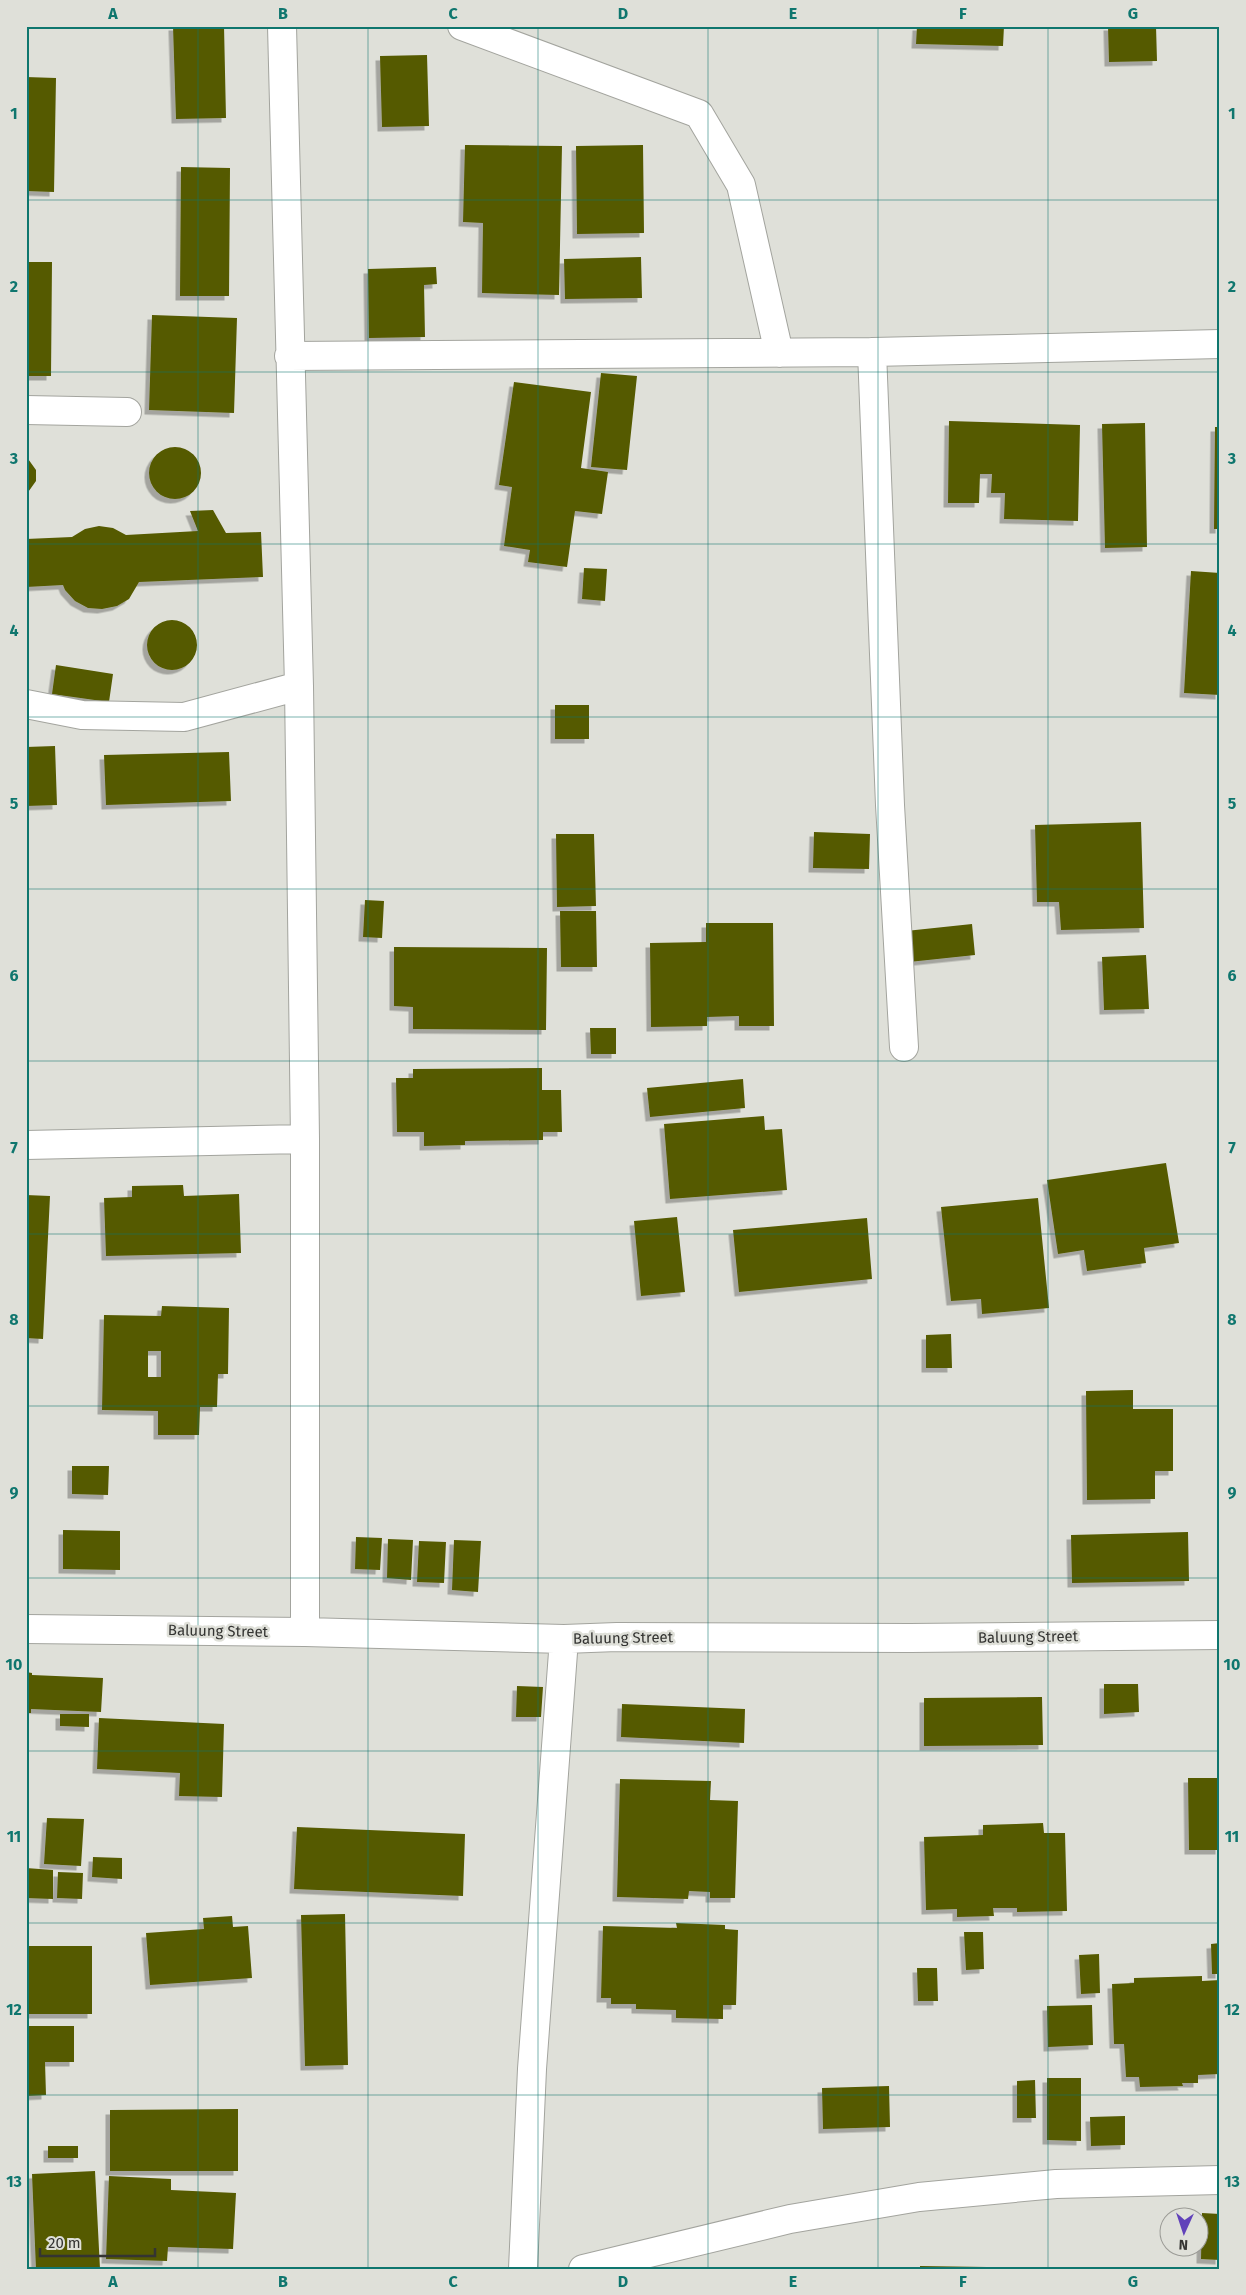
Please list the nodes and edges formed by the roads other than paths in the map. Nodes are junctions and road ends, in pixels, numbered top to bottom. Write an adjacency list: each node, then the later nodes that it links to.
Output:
1 (282, 26): 6 (street)
2 (462, 26): 5 (street)
3 (1220, 344): 4 (street)
4 (872, 352): 5 (street); 11 (street)
5 (779, 353): 6 (street)
6 (289, 356): 9 (street)
7 (26, 410): 8 (street)
8 (127, 412)
9 (299, 686): 10 (street); 12 (street)
10 (26, 704)
11 (904, 1047)
12 (305, 1139): 13 (street); 15 (street)
13 (26, 1144)
14 (26, 1629): 15 (street, Baluung Street)
15 (305, 1632): 17 (street, Baluung Street)
16 (1220, 1635): 17 (street, Baluung Street)
17 (564, 1639): 19 (street)
18 (1220, 2180): 20 (street)
19 (523, 2269)
20 (583, 2269)

